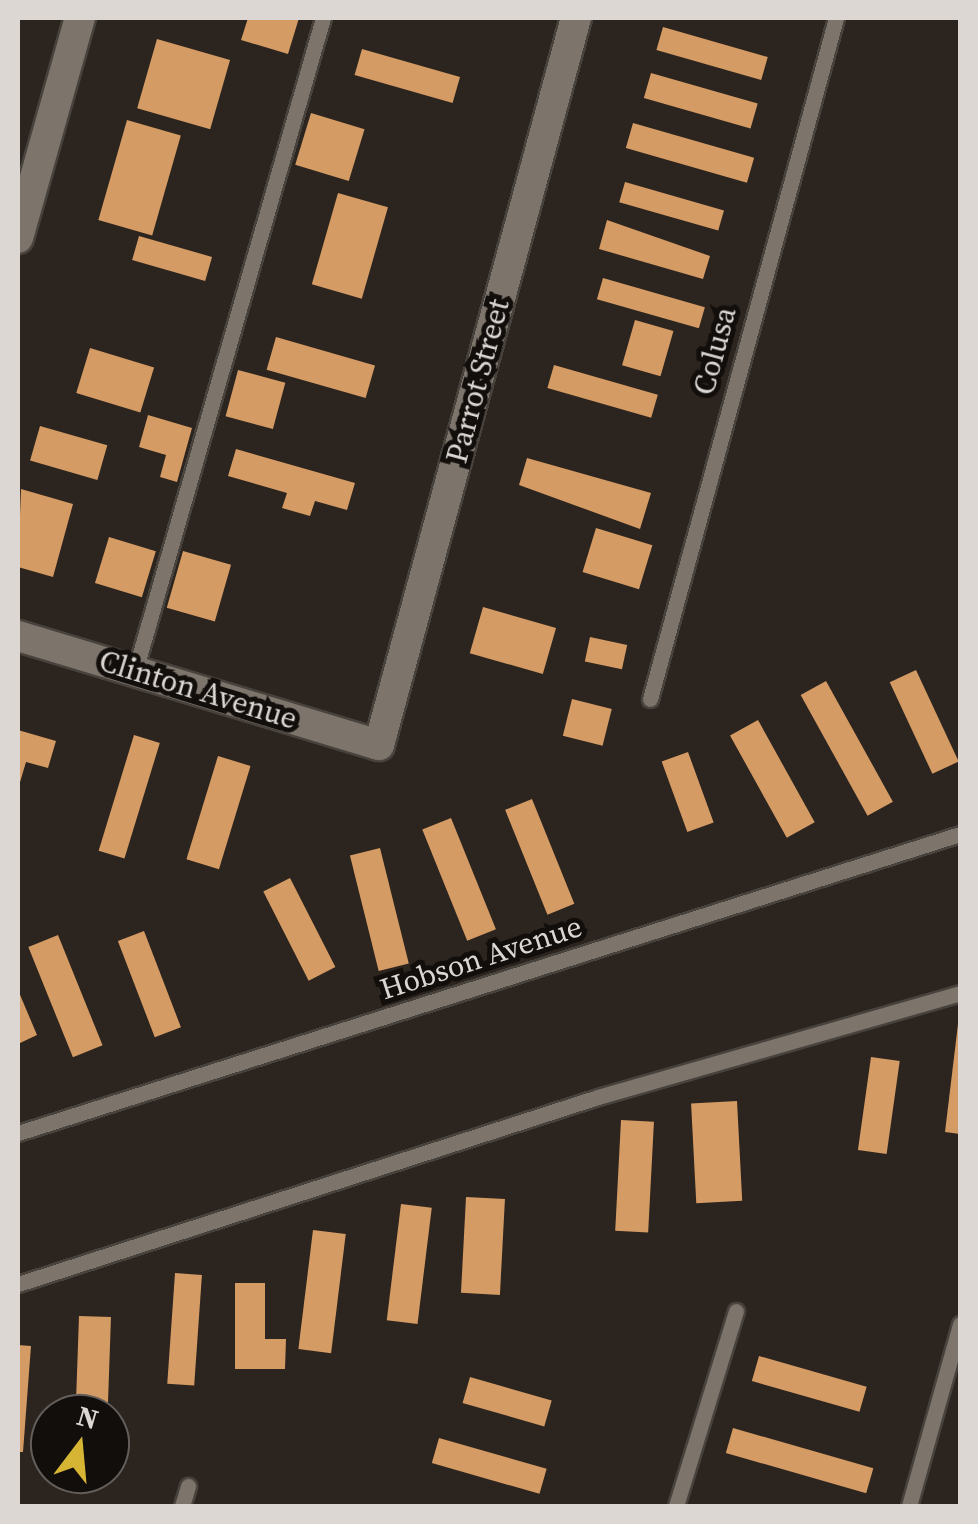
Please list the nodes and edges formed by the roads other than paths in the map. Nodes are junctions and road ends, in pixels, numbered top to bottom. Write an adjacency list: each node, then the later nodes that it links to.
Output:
1 (80, 18): 5 (street)
2 (322, 18): 7 (lane)
3 (576, 18): 9 (street, Parrot Street)
4 (836, 18): 8 (lane, Colusa)
5 (18, 238)
6 (18, 636): 7 (street, Clinton Avenue)
7 (134, 671): 9 (street, Clinton Avenue)
8 (650, 699)
9 (379, 745)
10 (960, 834): 12 (lane, Hobson Avenue)
11 (960, 992): 13 (lane)
12 (18, 1134)
13 (18, 1284)
14 (736, 1311): 18 (lane)
15 (960, 1324): 19 (lane)
16 (188, 1486): 17 (lane)
17 (182, 1506)
18 (676, 1506)
19 (908, 1506)

